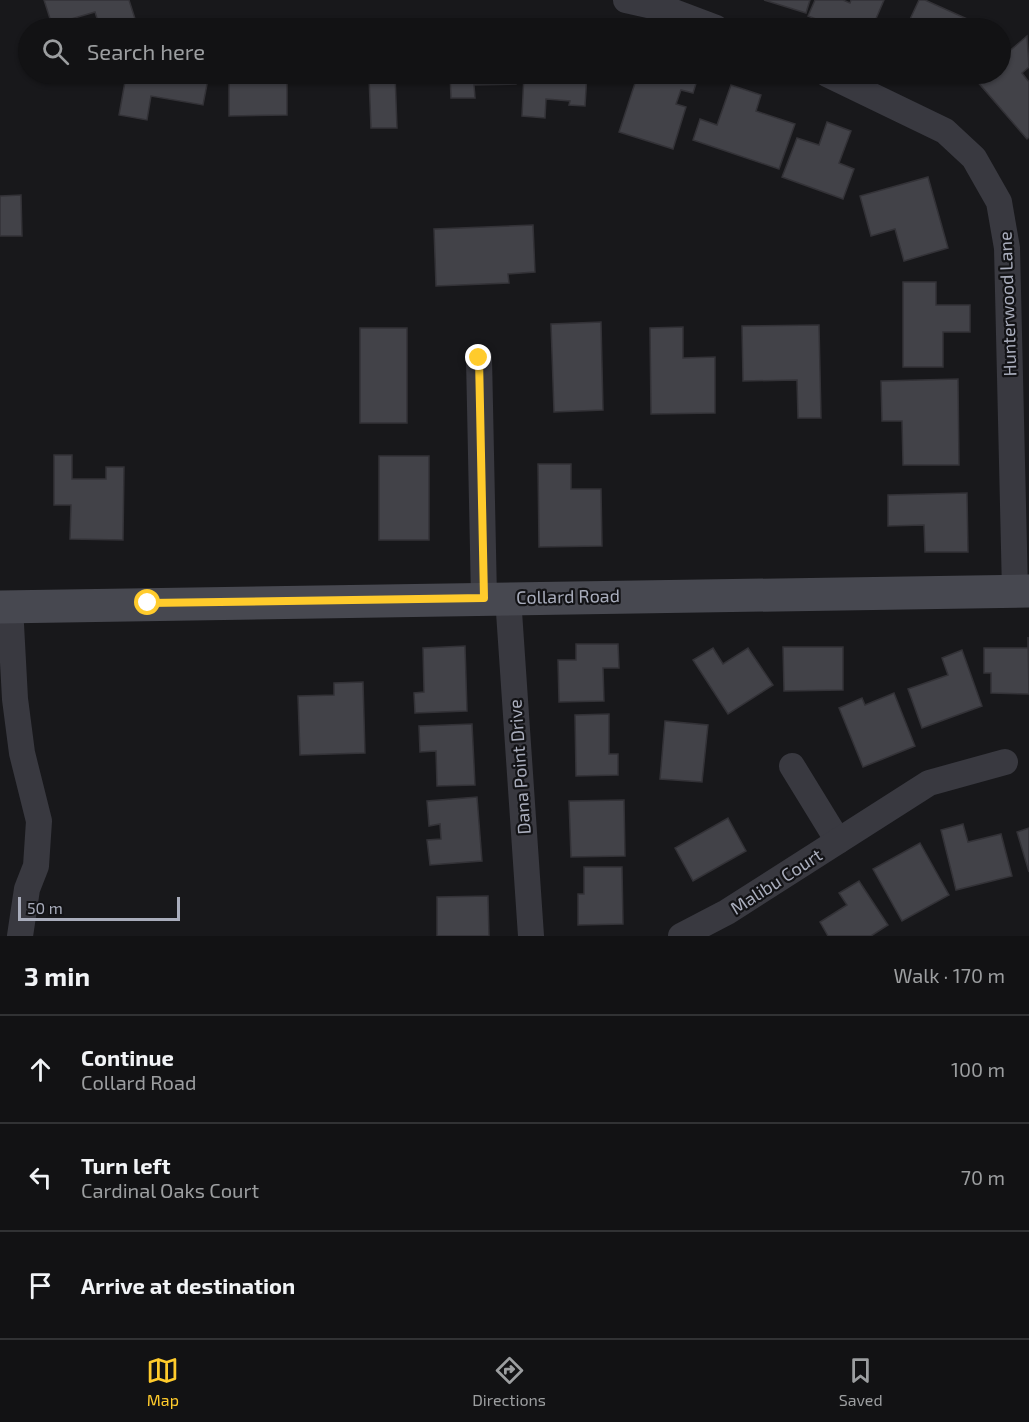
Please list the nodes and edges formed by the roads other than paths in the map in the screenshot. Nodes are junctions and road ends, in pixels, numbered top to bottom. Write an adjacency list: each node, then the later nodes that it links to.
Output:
1 (626, 0): 2 (street)
2 (685, 8): 3 (street)
3 (700, 18)
4 (848, 84): 6 (street, Hunterwood Lane)
5 (479, 358): 7 (street, Dana Point Drive)
6 (1022, 591): 7 (street, Collard Road)
7 (496, 598): 8 (street, Collard Road); 13 (street, Dana Point Drive)
8 (5, 606): 12 (street)
9 (1005, 762): 11 (street, Malibu Court)
10 (792, 766): 11 (street, Malibu Court)
11 (838, 841): 14 (street, Malibu Court)
12 (20, 936)
13 (531, 936)
14 (681, 936)

